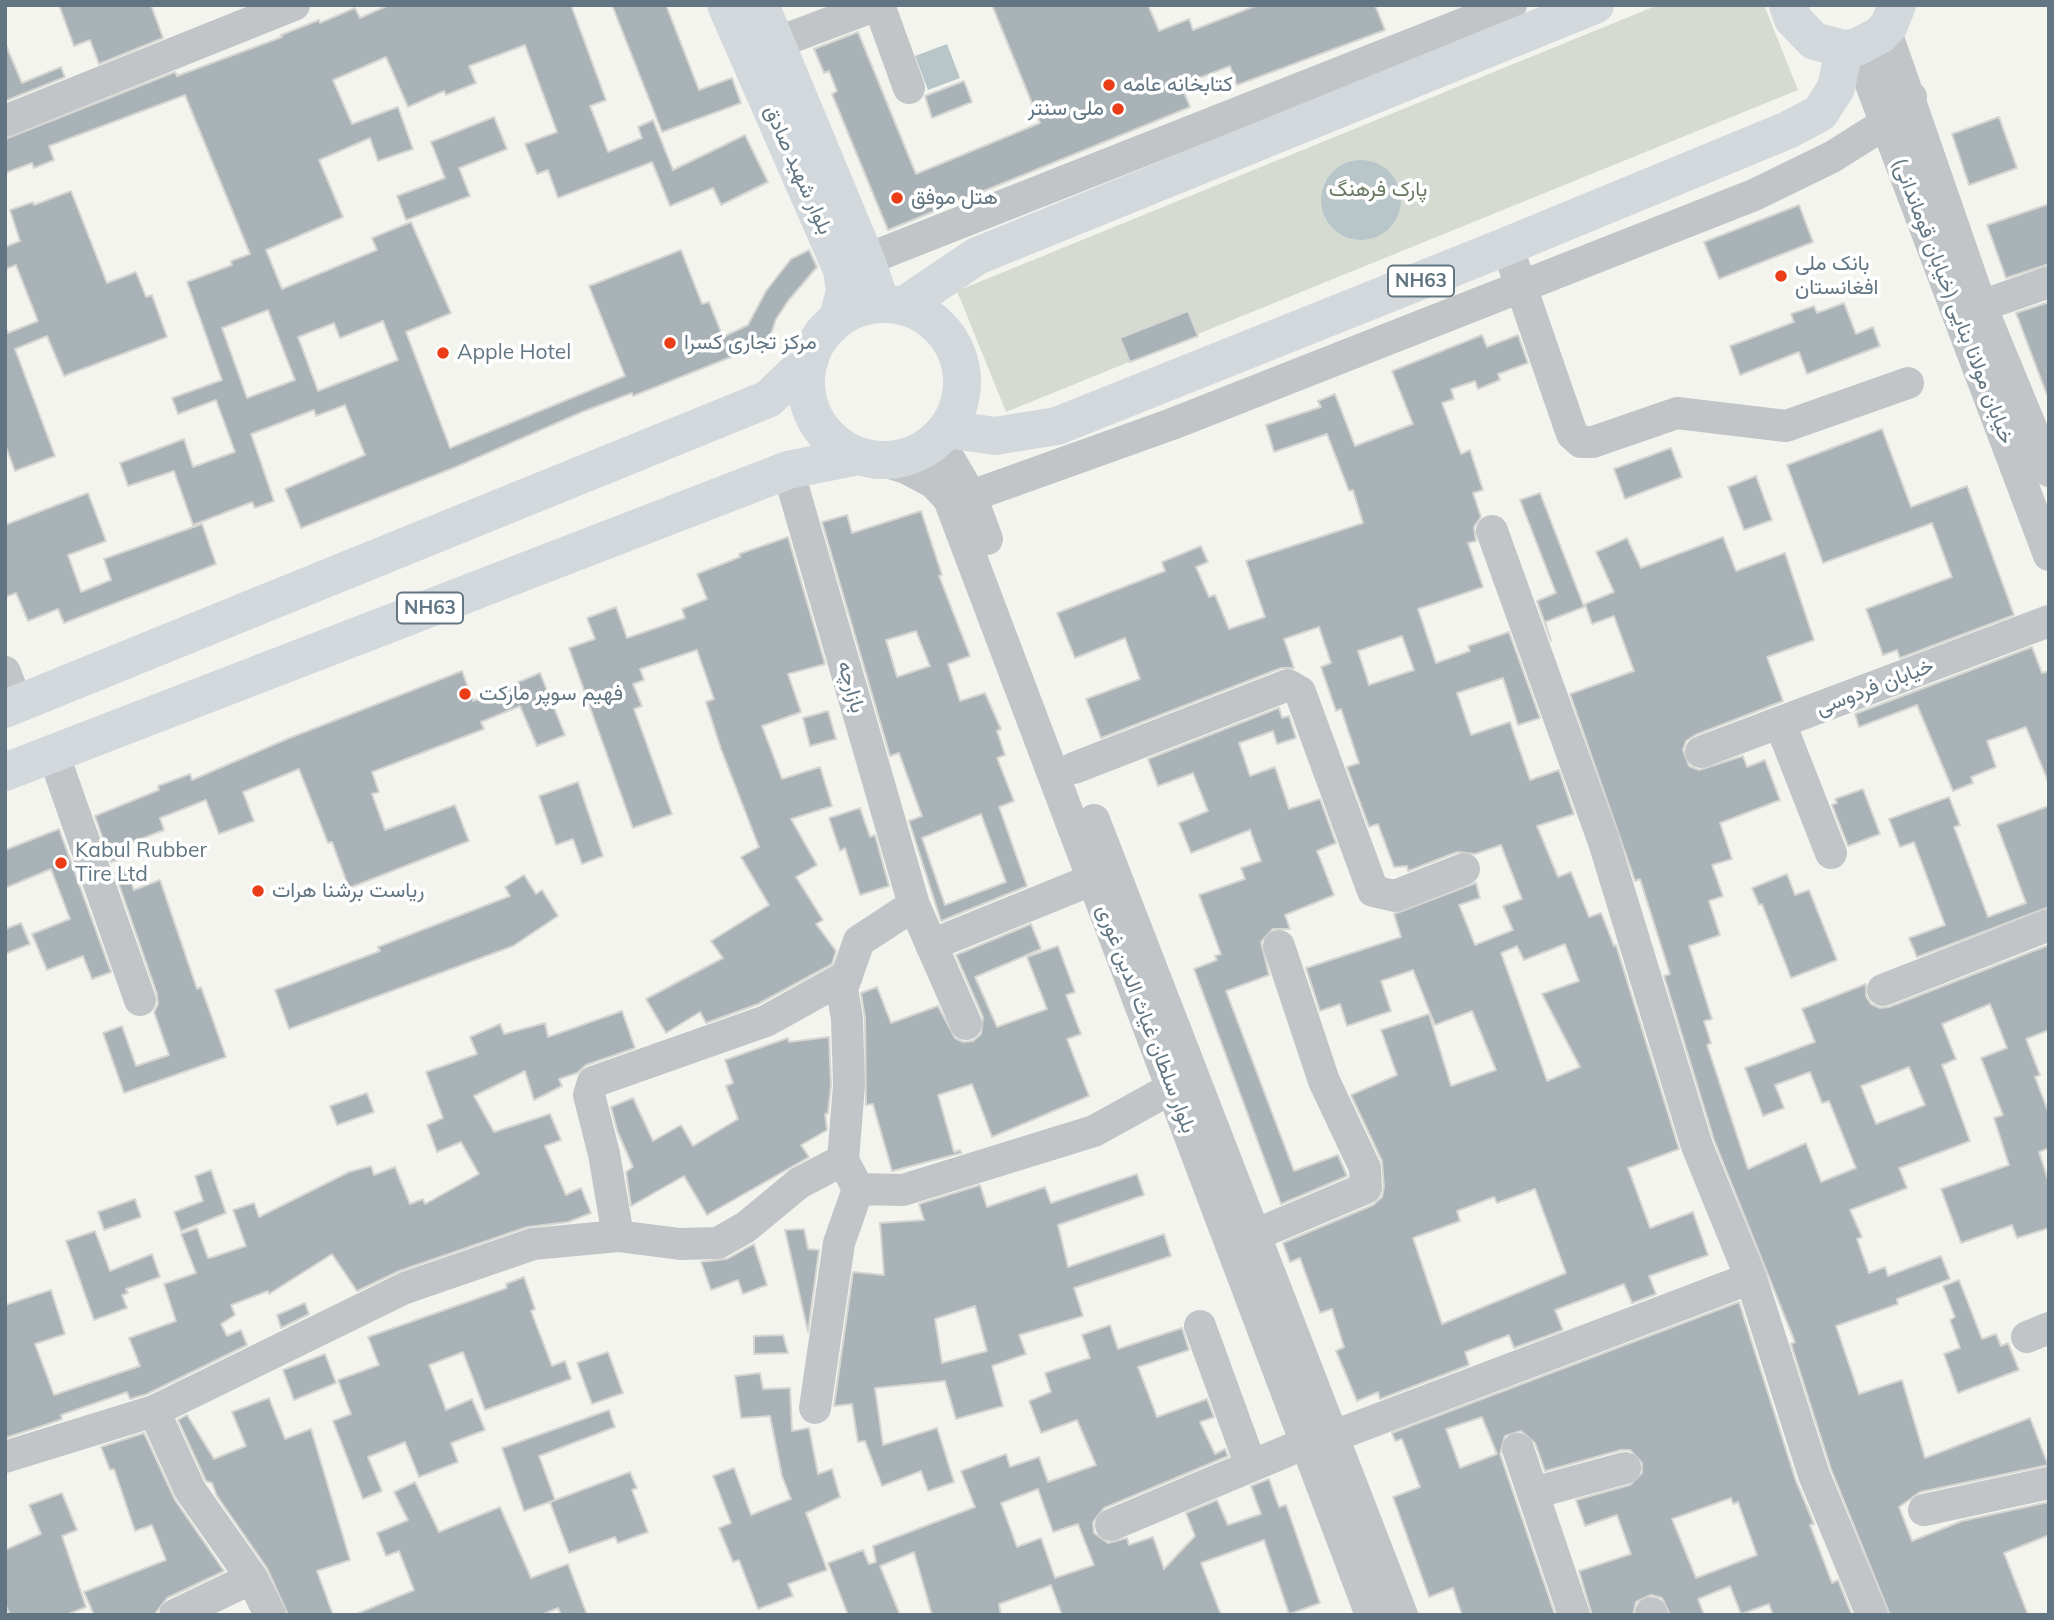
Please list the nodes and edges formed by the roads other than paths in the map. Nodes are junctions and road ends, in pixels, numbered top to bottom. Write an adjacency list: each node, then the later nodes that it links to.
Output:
1 (294, 5): 12 (street)
2 (726, 5): 15 (main road, بلوار شهید صادق)
3 (761, 5): 9 (main road, بلوار شهید صادق)
4 (878, 5): 9 (street); 10 (street)
5 (1511, 5): 15 (street)
6 (1595, 5): 18 (main road)
7 (1788, 5): 8 (main road)
8 (1883, 25): 11 (street, خیابان مولانا بنایی (خیابان قوماندانی)); 13 (street, خیابان مولانا بنایی (خیابان قوماندانی)); 14 (main road, NH63)
9 (776, 43): 15 (main road, بلوار شهید صادق)
10 (909, 88)
11 (1911, 97): 13 (street); 19 (street, خیابان مولانا بنایی (خیابان قوماندانی))
12 (5, 121)
13 (1886, 123): 17 (street); 28 (street, خیابان مولانا بنایی (خیابان قوماندانی))
14 (1507, 246): 17 (street); 22 (main road, NH63)
15 (854, 265): 18 (main road, بلوار شهید صادق); 20 (main road, بلوار شهید صادق)
16 (2049, 282): 19 (street)
17 (1522, 287): 21 (street); 26 (street)
18 (892, 305): 20 (main road); 22 (main road)
19 (1981, 306): 25 (street, خیابان مولانا بنایی (خیابان قوماندانی))
20 (816, 346): 23 (main road); 30 (main road)
21 (1908, 383)
22 (942, 434): 23 (main road); 26 (street)
23 (869, 458): 24 (main road, NH63); 26 (street, بلوار سلطان غیاث الدین غوری)
24 (788, 470): 33 (main road, NH63); 39 (street, بازارچه)
25 (2049, 471)
26 (960, 498): 34 (street); 38 (street, بلوار سلطان غیاث الدین غوری)
27 (1492, 531): 52 (street)
28 (2049, 555)
29 (2049, 621): 31 (street, خیابان فردوسی)
30 (9, 695)
31 (1780, 723): 32 (street, خیابان فردوسی); 36 (street)
32 (1701, 752)
33 (54, 753): 35 (main road, NH63); 45 (street)
34 (1074, 768): 37 (street); 50 (street)
35 (5, 772)
36 (1831, 853)
37 (1464, 869)
38 (1094, 879): 41 (street); 47 (street, بلوار سلطان غیاث الدین غوری)
39 (914, 905): 41 (street, بازارچه); 43 (street)
40 (2049, 925): 44 (street)
41 (930, 945): 46 (street, بازارچه)
42 (1279, 946): 50 (street)
43 (847, 976): 48 (street); 51 (street)
44 (1883, 990)
45 (140, 1000)
46 (966, 1024)
47 (1172, 1088): 49 (street); 56 (street, بلوار سلطان غیاث الدین غوری)
48 (843, 1160): 49 (street); 51 (street)
49 (858, 1189): 54 (street)
50 (1257, 1234): 56 (street)
51 (618, 1236): 55 (street)
52 (1751, 1278): 56 (street); 71 (street)
53 (1200, 1326): 59 (street)
54 (815, 1408)
55 (154, 1411): 58 (street); 65 (street)
56 (1320, 1440): 59 (street); 68 (street, بلوار سلطان غیاث الدین غوری); 69 (street)
57 (1518, 1449): 62 (street)
58 (5, 1457)
59 (1251, 1466): 64 (street)
60 (1625, 1468): 62 (street)
61 (2049, 1483): 63 (street)
62 (1533, 1493): 70 (street)
63 (1924, 1510)
64 (1111, 1525)
65 (252, 1578): 66 (street); 67 (street)
66 (175, 1615)
67 (270, 1615)
68 (1371, 1615)
69 (1402, 1615)
70 (1574, 1615)
71 (1872, 1615)

